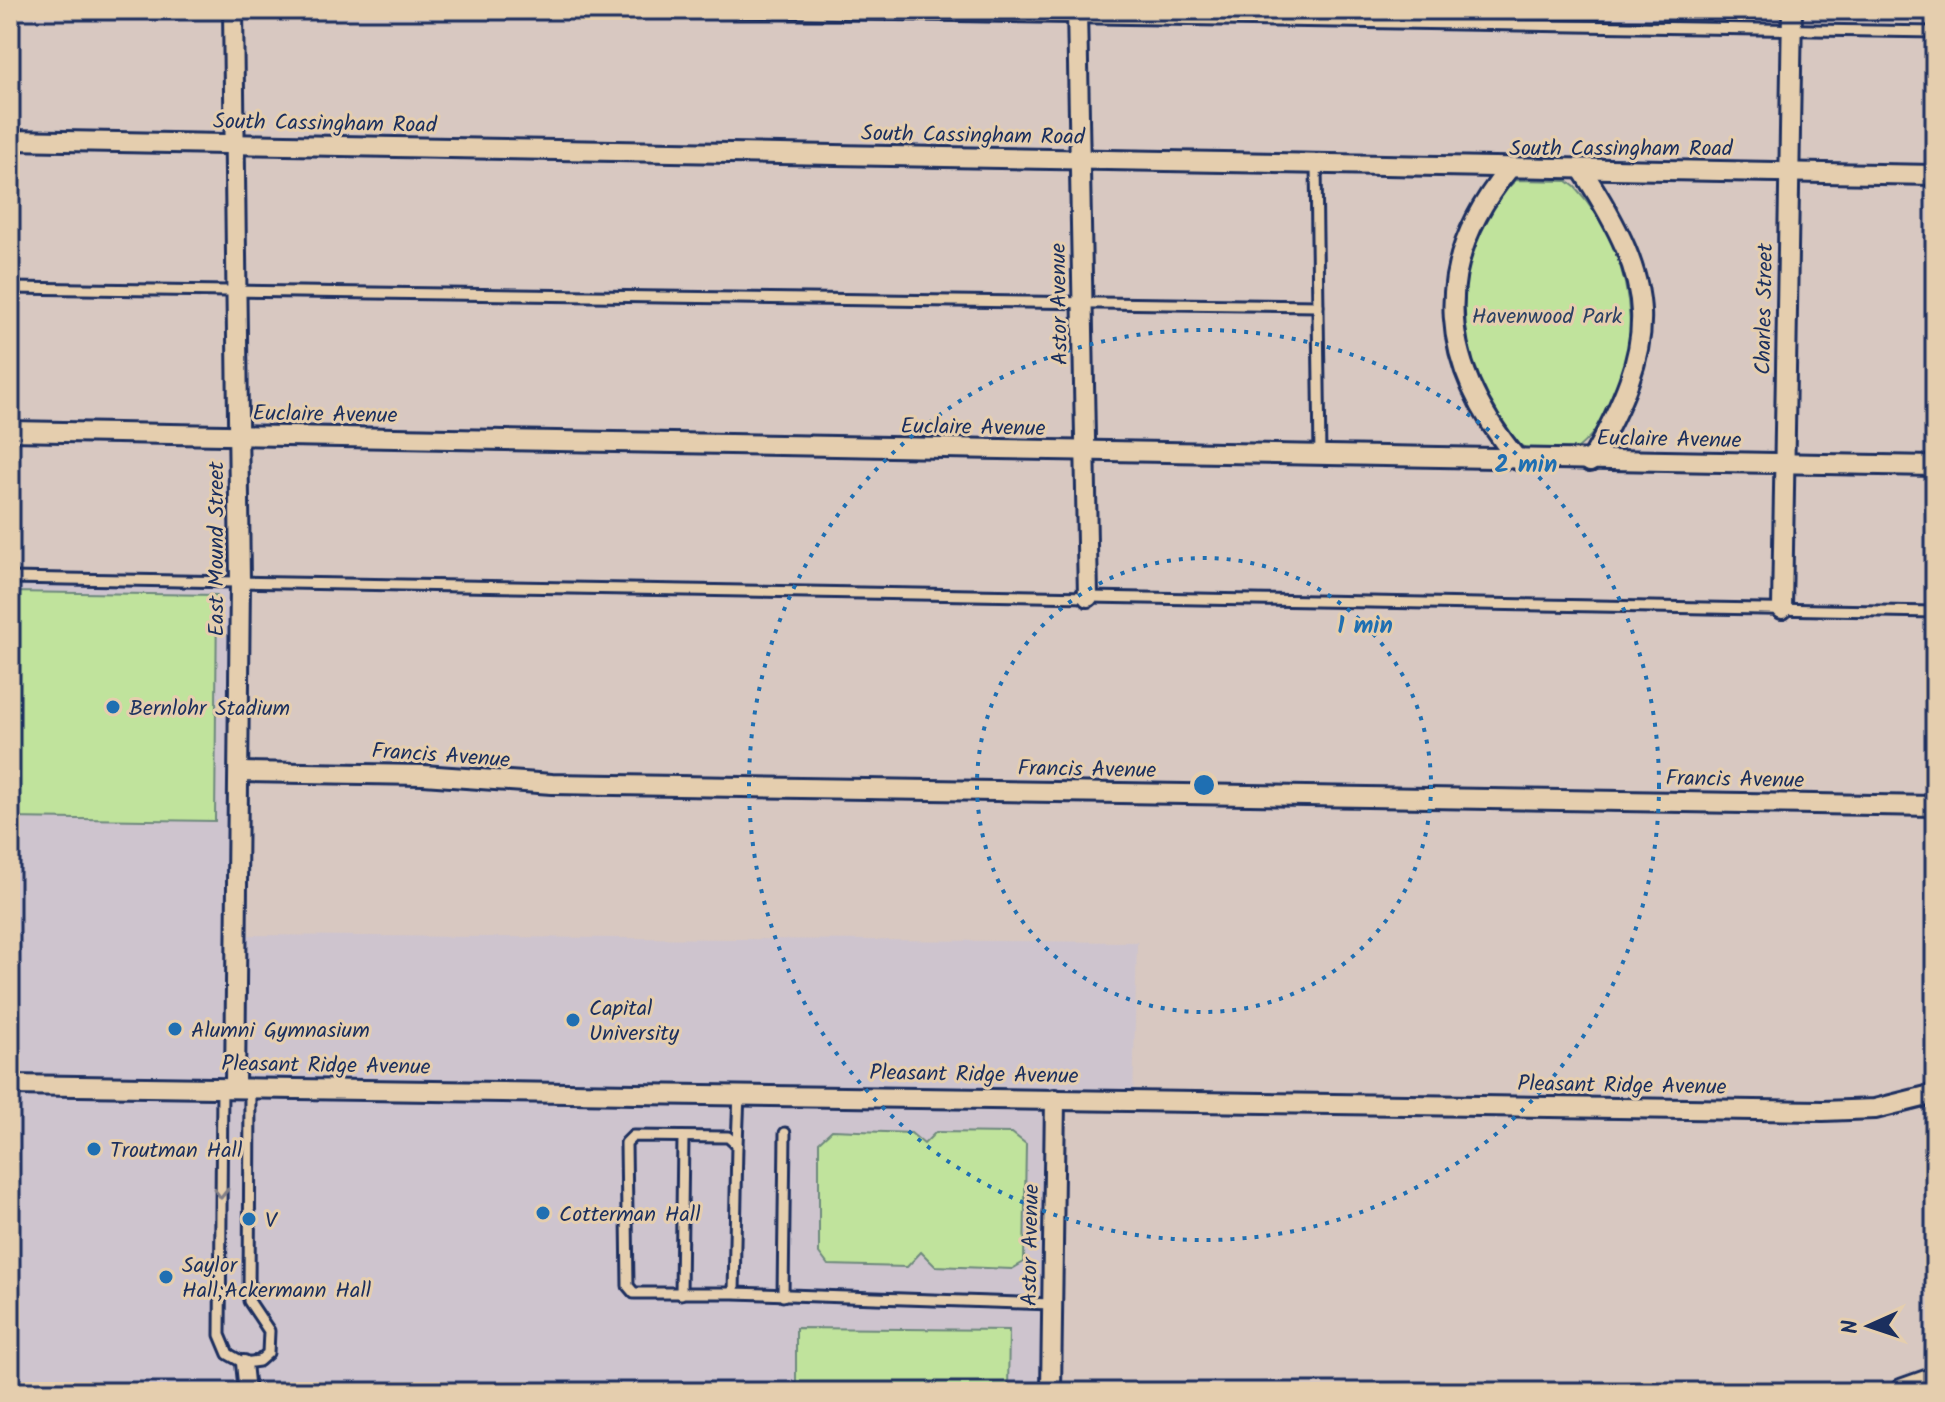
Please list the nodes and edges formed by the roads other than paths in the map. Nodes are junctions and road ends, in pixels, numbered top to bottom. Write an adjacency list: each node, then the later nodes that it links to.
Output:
1 (233, 10): 8 (street, East Mound Street)
2 (628, 10): 4 (lane)
3 (1792, 10): 5 (street, Charles Street)
4 (1077, 14): 5 (lane); 9 (street, Astor Avenue)
5 (1792, 29): 6 (lane); 13 (street, Charles Street)
6 (1935, 32)
7 (10, 140): 8 (street, South Cassingham Road)
8 (235, 144): 9 (street, South Cassingham Road); 16 (street, East Mound Street)
9 (1080, 160): 10 (street, South Cassingham Road); 17 (street, Astor Avenue)
10 (1316, 165): 11 (street, South Cassingham Road); 18 (lane)
11 (1508, 170): 12 (street, South Cassingham Road); 23 (street)
12 (1582, 170): 13 (street, South Cassingham Road); 24 (street)
13 (1789, 172): 14 (street, South Cassingham Road); 25 (street, Charles Street)
14 (1935, 175)
15 (10, 288): 16 (lane)
16 (238, 292): 17 (lane); 20 (street, East Mound Street)
17 (1082, 303): 18 (lane); 21 (street, Astor Avenue)
18 (1318, 306): 22 (lane)
19 (10, 431): 20 (street, Euclaire Avenue)
20 (239, 436): 21 (street, Euclaire Avenue); 28 (street, East Mound Street)
21 (1085, 452): 22 (street, Euclaire Avenue); 29 (street, Astor Avenue)
22 (1320, 456): 23 (street, Euclaire Avenue)
23 (1518, 460): 24 (street, Euclaire Avenue)
24 (1590, 462): 25 (street, Euclaire Avenue)
25 (1785, 464): 26 (street, Euclaire Avenue); 30 (street, Charles Street)
26 (1935, 466)
27 (10, 578): 28 (lane)
28 (240, 581): 29 (lane); 32 (street, East Mound Street)
29 (1088, 597): 30 (lane)
30 (1782, 609): 31 (lane)
31 (1935, 612)
32 (239, 772): 33 (street, Francis Avenue); 35 (street, East Mound Street)
33 (1935, 806)
34 (10, 1085): 35 (street, Pleasant Ridge Avenue)
35 (236, 1087): 36 (street, Pleasant Ridge Avenue); 46 (lane, one-way to 46); 46 (lane)
36 (739, 1093): 38 (street, Pleasant Ridge Avenue); 41 (lane)
37 (1935, 1094): 38 (street, Pleasant Ridge Avenue)
38 (1055, 1099): 45 (street, Astor Avenue)
39 (785, 1133): 44 (lane)
40 (683, 1137): 41 (lane); 43 (lane); 43 (lane)
41 (737, 1145): 42 (lane)
42 (734, 1293): 43 (lane); 44 (lane)
43 (681, 1294)
44 (783, 1296): 45 (lane)
45 (1052, 1304): 49 (street, Astor Avenue)
46 (244, 1363): 48 (street)
47 (1935, 1381): 50 (main road)
48 (247, 1392)
49 (1051, 1392)
50 (1904, 1392)

